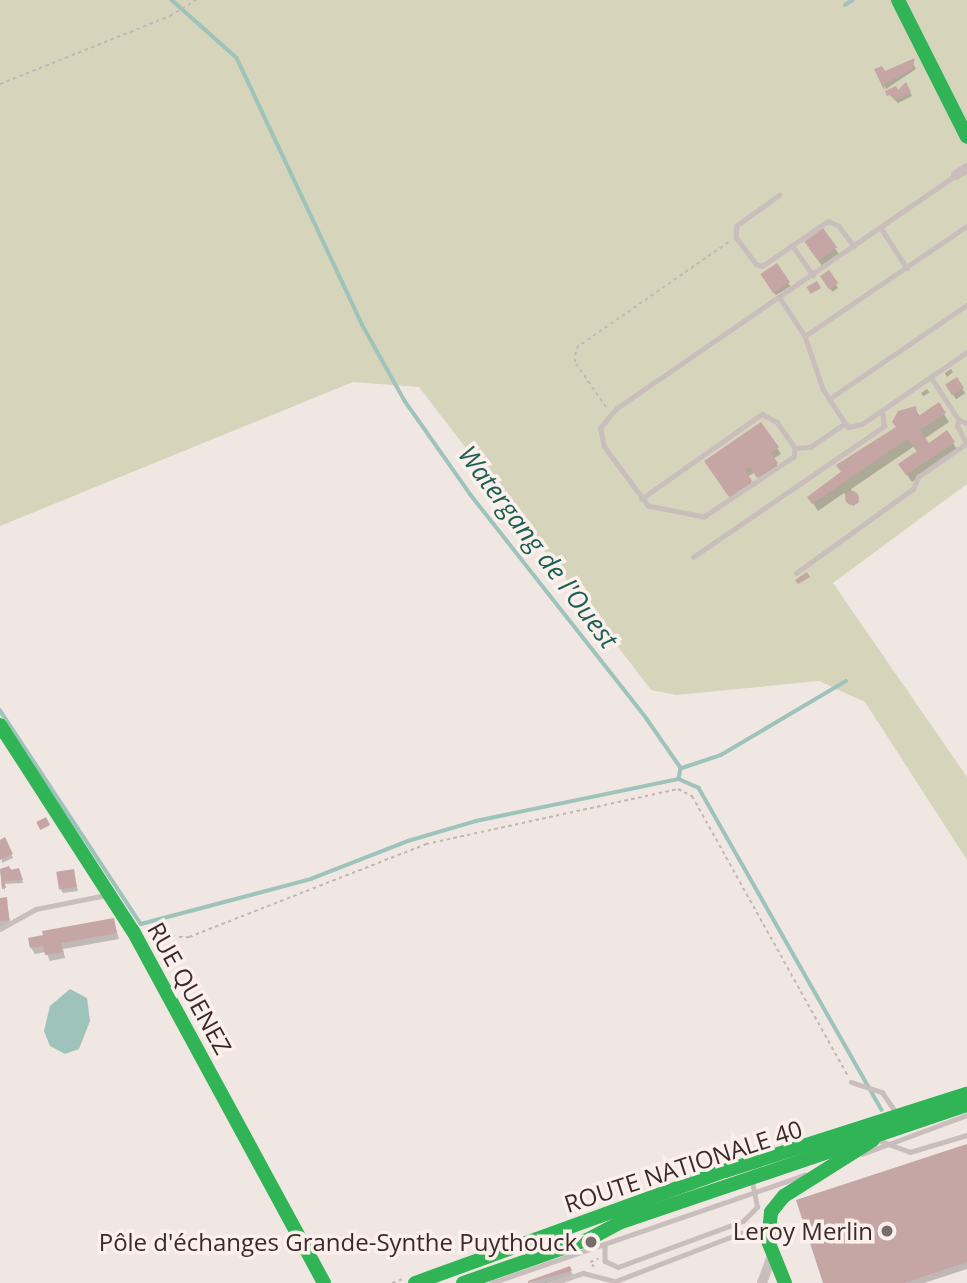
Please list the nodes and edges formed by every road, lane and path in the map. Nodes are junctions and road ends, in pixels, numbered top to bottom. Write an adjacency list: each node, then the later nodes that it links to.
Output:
1 (196, 0): 3 (path)
2 (898, 0): 4 (main road)
3 (0, 84)
4 (967, 136)
5 (967, 168): 6 (street)
6 (956, 175): 9 (lane)
7 (780, 195): 10 (lane)
8 (967, 226): 13 (lane)
9 (881, 228): 12 (lane); 13 (lane)
10 (736, 237): 11 (lane); 22 (path)
11 (792, 245): 12 (lane); 14 (lane)
12 (854, 246): 14 (lane)
13 (907, 268): 17 (lane)
14 (813, 275): 15 (lane)
15 (780, 298): 17 (lane); 22 (lane)
16 (967, 305): 20 (lane)
17 (805, 336): 20 (lane)
18 (967, 352): 19 (lane)
19 (931, 377): 21 (lane); 23 (lane)
20 (829, 399): 25 (lane)
21 (882, 410): 25 (lane); 29 (lane)
22 (610, 414): 28 (lane)
23 (959, 420): 24 (lane); 26 (lane)
24 (967, 423)
25 (844, 425): 27 (lane)
26 (967, 443): 30 (lane)
27 (795, 448): 28 (lane); 28 (lane)
28 (641, 499)
29 (693, 557)
30 (796, 573)
31 (0, 725): 32 (main road, RUE QUENEZ)
32 (110, 894): 33 (lane); 34 (main road, RUE QUENEZ)
33 (0, 929)
34 (136, 935): 35 (path); 53 (main road, RUE QUENEZ)
35 (851, 1082): 39 (lane)
36 (967, 1094): 39 (main road, ROUTE NATIONALE 40)
37 (967, 1105): 41 (main road, ROUTE NATIONALE 40)
38 (967, 1115): 41 (lane)
39 (900, 1119): 42 (main road, ROUTE NATIONALE 40)
40 (967, 1135): 41 (lane)
41 (880, 1142): 43 (main road); 45 (main road, ROUTE NATIONALE 40)
42 (773, 1157): 44 (main road, ROUTE NATIONALE 40); 45 (lane)
43 (836, 1164): 45 (lane); 46 (main road)
44 (729, 1170): 45 (lane); 51 (main road, ROUTE NATIONALE 40)
45 (754, 1187): 47 (lane); 47 (lane); 49 (main road, ROUTE NATIONALE 40)
46 (768, 1241): 48 (main road); 57 (lane)
47 (606, 1245): 50 (lane)
48 (772, 1256): 58 (street); 59 (main road)
49 (521, 1263): 50 (lane); 52 (main road, ROUTE NATIONALE 40)
50 (544, 1266): 52 (lane)
51 (442, 1273): 54 (main road, ROUTE NATIONALE 40); 55 (lane)
52 (486, 1280): 56 (main road, ROUTE NATIONALE 40)
53 (324, 1283)
54 (415, 1283)
55 (427, 1283)
56 (463, 1283)
57 (554, 1283)
58 (762, 1283)
59 (785, 1283)

